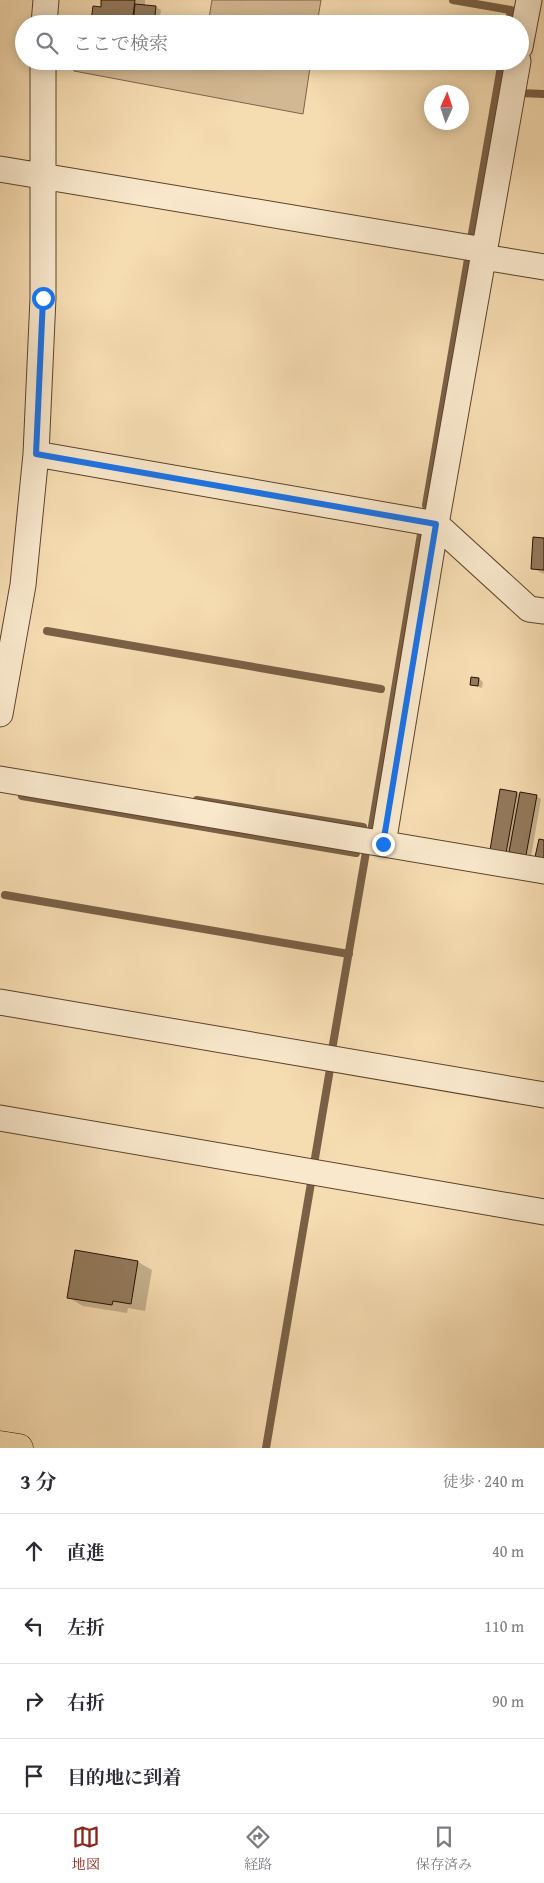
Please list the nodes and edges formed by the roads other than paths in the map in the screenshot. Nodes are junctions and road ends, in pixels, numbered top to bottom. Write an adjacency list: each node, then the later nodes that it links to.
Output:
1 (46, 0): 5 (street)
2 (529, 0): 6 (street)
3 (538, 0): 4 (street)
4 (544, 1)
5 (45, 15)
6 (526, 15)
7 (43, 70): 10 (street)
8 (516, 70): 11 (street)
9 (0, 169): 10 (street)
10 (42, 176): 11 (street); 13 (street)
11 (483, 254): 12 (street); 14 (street)
12 (544, 268)
13 (36, 454): 14 (street); 16 (street)
14 (436, 524): 15 (street); 18 (street)
15 (544, 611)
16 (0, 714)
17 (0, 778): 18 (street)
18 (383, 844): 19 (street)
19 (544, 871)
20 (0, 1002): 21 (street)
21 (544, 1095)
22 (0, 1118): 23 (street)
23 (544, 1212)
24 (0, 1445): 25 (main road)
25 (19, 1448)

